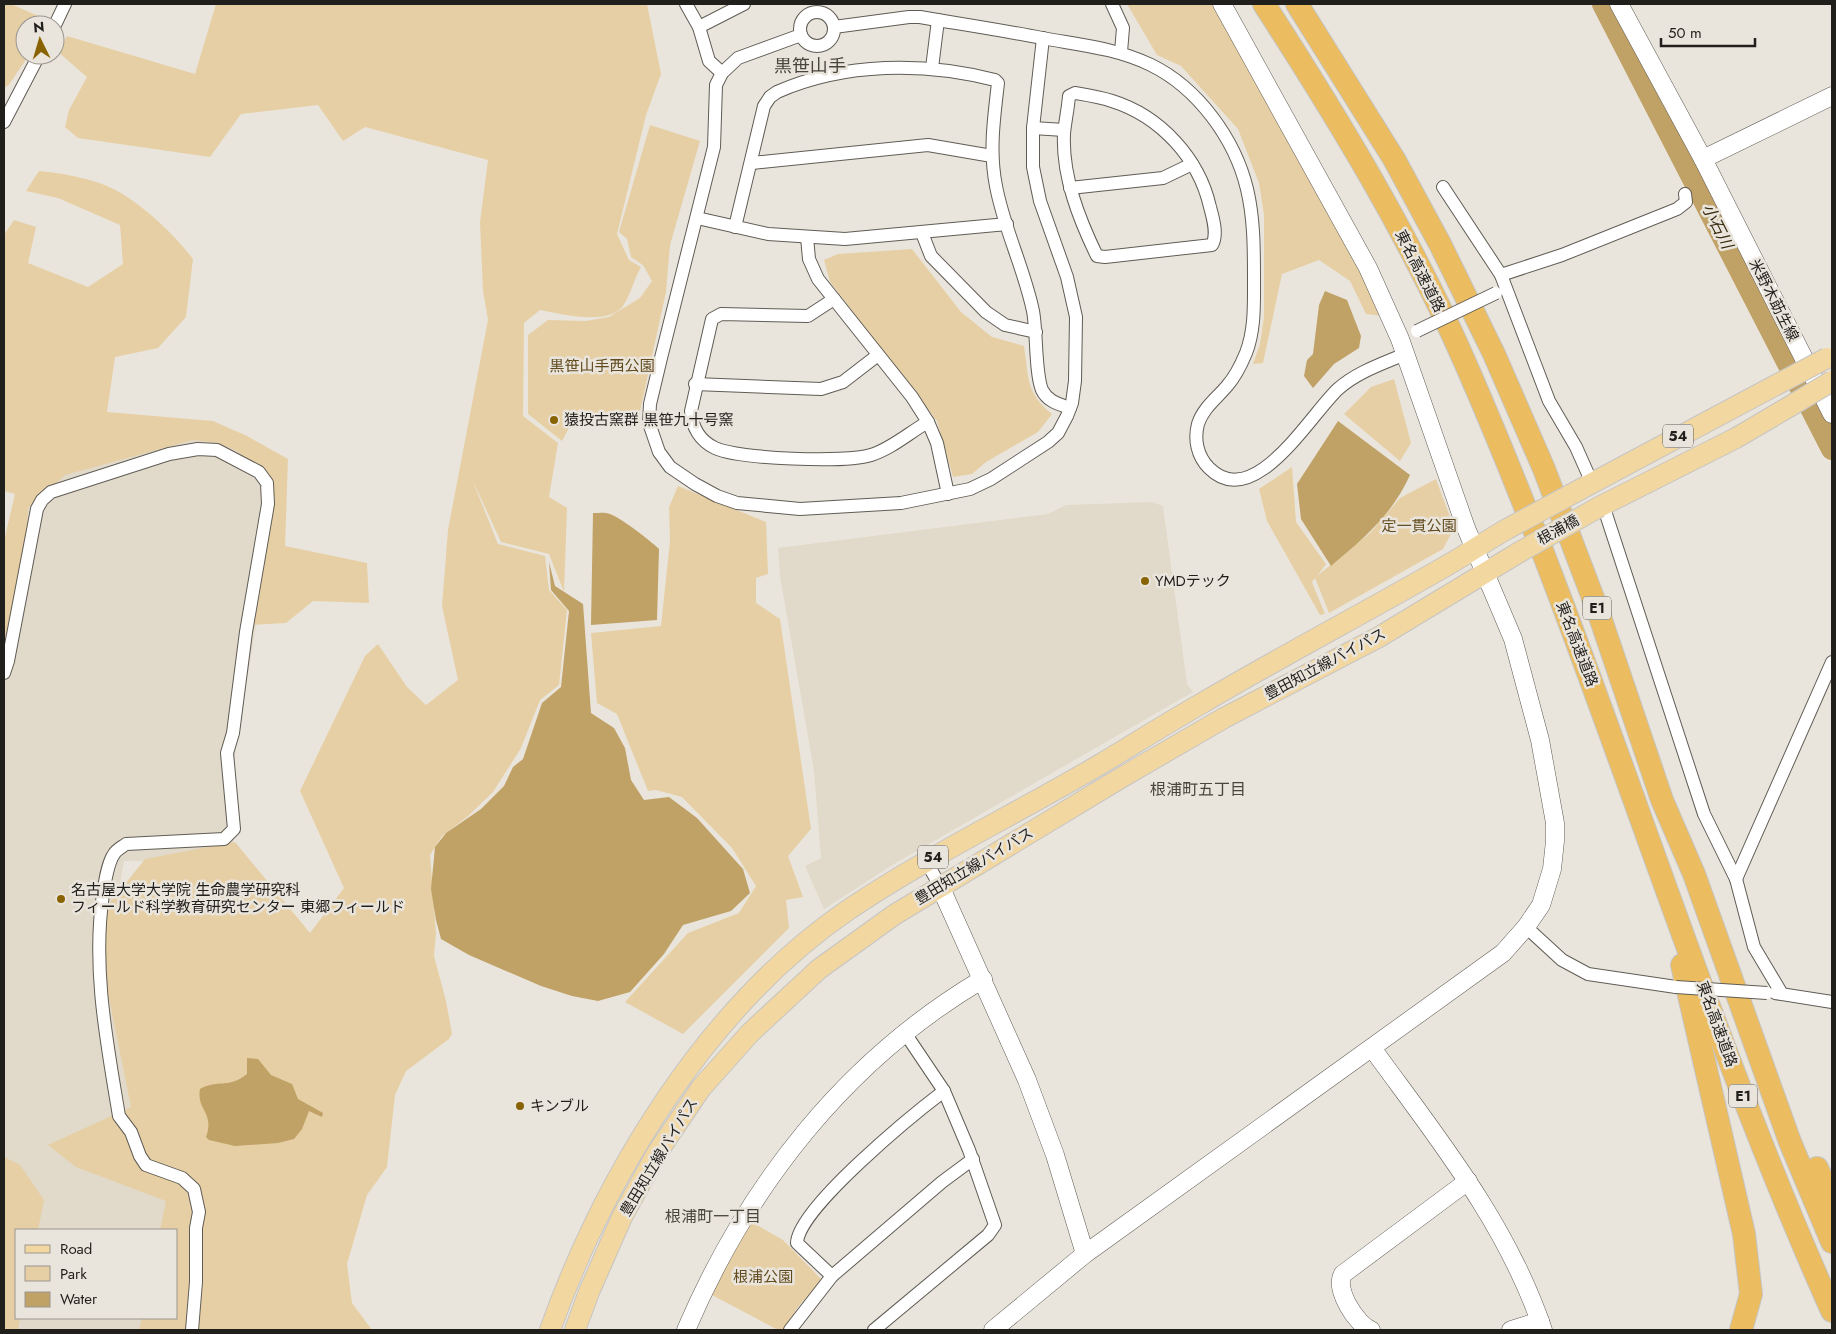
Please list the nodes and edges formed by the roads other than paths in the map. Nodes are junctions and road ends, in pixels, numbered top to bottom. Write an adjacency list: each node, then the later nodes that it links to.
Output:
1 (686, 4): 10 (street)
2 (744, 4): 10 (street)
3 (1112, 4): 14 (street)
4 (1222, 4): 38 (street)
5 (1264, 4): 56 (highway, 東名高速道路 / E1)
6 (1297, 4): 55 (highway, 東名高速道路 / E1)
7 (1619, 4): 23 (street, 米野木莇生線)
8 (820, 8): 11 (street); 12 (street)
9 (938, 20): 11 (street); 13 (street); 16 (street)
10 (699, 27): 17 (street)
11 (834, 28): 12 (street)
12 (801, 34): 17 (street)
13 (1043, 38): 14 (street); 20 (street)
14 (1121, 52): 38 (street)
15 (34, 65): 19 (street)
16 (932, 68): 22 (street); 24 (street)
17 (722, 73): 29 (street)
18 (1832, 96): 23 (street)
19 (4, 122)
20 (1033, 128): 21 (street); 43 (street)
21 (1064, 130): 25 (street); 27 (street)
22 (992, 156): 24 (street); 30 (street)
23 (1703, 159): 44 (street, 米野木莇生線)
24 (752, 163): 31 (street)
25 (1192, 164): 27 (street); 27 (street)
26 (1443, 187): 34 (street)
27 (1070, 188)
28 (1685, 194): 34 (street)
29 (697, 218): 31 (street); 47 (street)
30 (1007, 224): 32 (street); 37 (street)
31 (735, 228): 33 (street)
32 (922, 232): 33 (street); 37 (street)
33 (807, 237): 36 (street)
34 (1501, 275): 35 (street)
35 (1501, 291): 38 (street, bridge); 46 (street)
36 (834, 299): 39 (street); 42 (street)
37 (1036, 332): 43 (street)
38 (1402, 347): 49 (street)
39 (878, 355): 42 (street); 45 (street)
40 (1830, 357): 46 (main road, 54, bridge)
41 (1832, 381): 48 (main road, 54, bridge)
42 (695, 384): 45 (street)
43 (1070, 408): 47 (street)
44 (1832, 414)
45 (928, 422): 47 (street)
46 (1586, 486): 49 (main road, 根浦橋 / 54, bridge)
47 (948, 494)
48 (1601, 506): 50 (main road, 根浦橋 / 54, bridge); 57 (street)
49 (1474, 548): 51 (street); 54 (main road, 豊田知立線バイパス / 54)
50 (1518, 553): 51 (main road, 豊田知立線バイパス / 54)
51 (1485, 572): 58 (main road, 豊田知立線バイパス / 54); 59 (street)
52 (1832, 662): 57 (street)
53 (4, 674): 74 (street)
54 (926, 861): 58 (street); 75 (main road, 豊田知立線バイパス / 54)
55 (1694, 874): 68 (highway); 69 (highway, 東名高速道路 / E1)
56 (1663, 876): 72 (highway, 東名高速道路 / E1); 83 (highway)
57 (1736, 878): 61 (street)
58 (940, 886): 60 (street); 76 (main road, 豊田知立線バイパス / 54)
59 (1526, 927): 61 (street, bridge); 64 (street)
60 (983, 979): 63 (street); 70 (street)
61 (1782, 994): 62 (street)
62 (1832, 1002)
63 (905, 1033): 65 (street); 77 (street)
64 (1372, 1048): 67 (street); 70 (street)
65 (944, 1091): 66 (street); 71 (street)
66 (973, 1159): 71 (street); 79 (street)
67 (1468, 1181): 73 (street); 81 (street)
68 (1832, 1201)
69 (1832, 1242)
70 (1085, 1254): 80 (street)
71 (832, 1276): 78 (street)
72 (1832, 1311)
73 (1542, 1326): 82 (street)
74 (192, 1330)
75 (550, 1330)
76 (575, 1330)
77 (686, 1330)
78 (790, 1330)
79 (874, 1330)
80 (993, 1330)
81 (1371, 1330)
82 (1511, 1330)
83 (1741, 1330)

